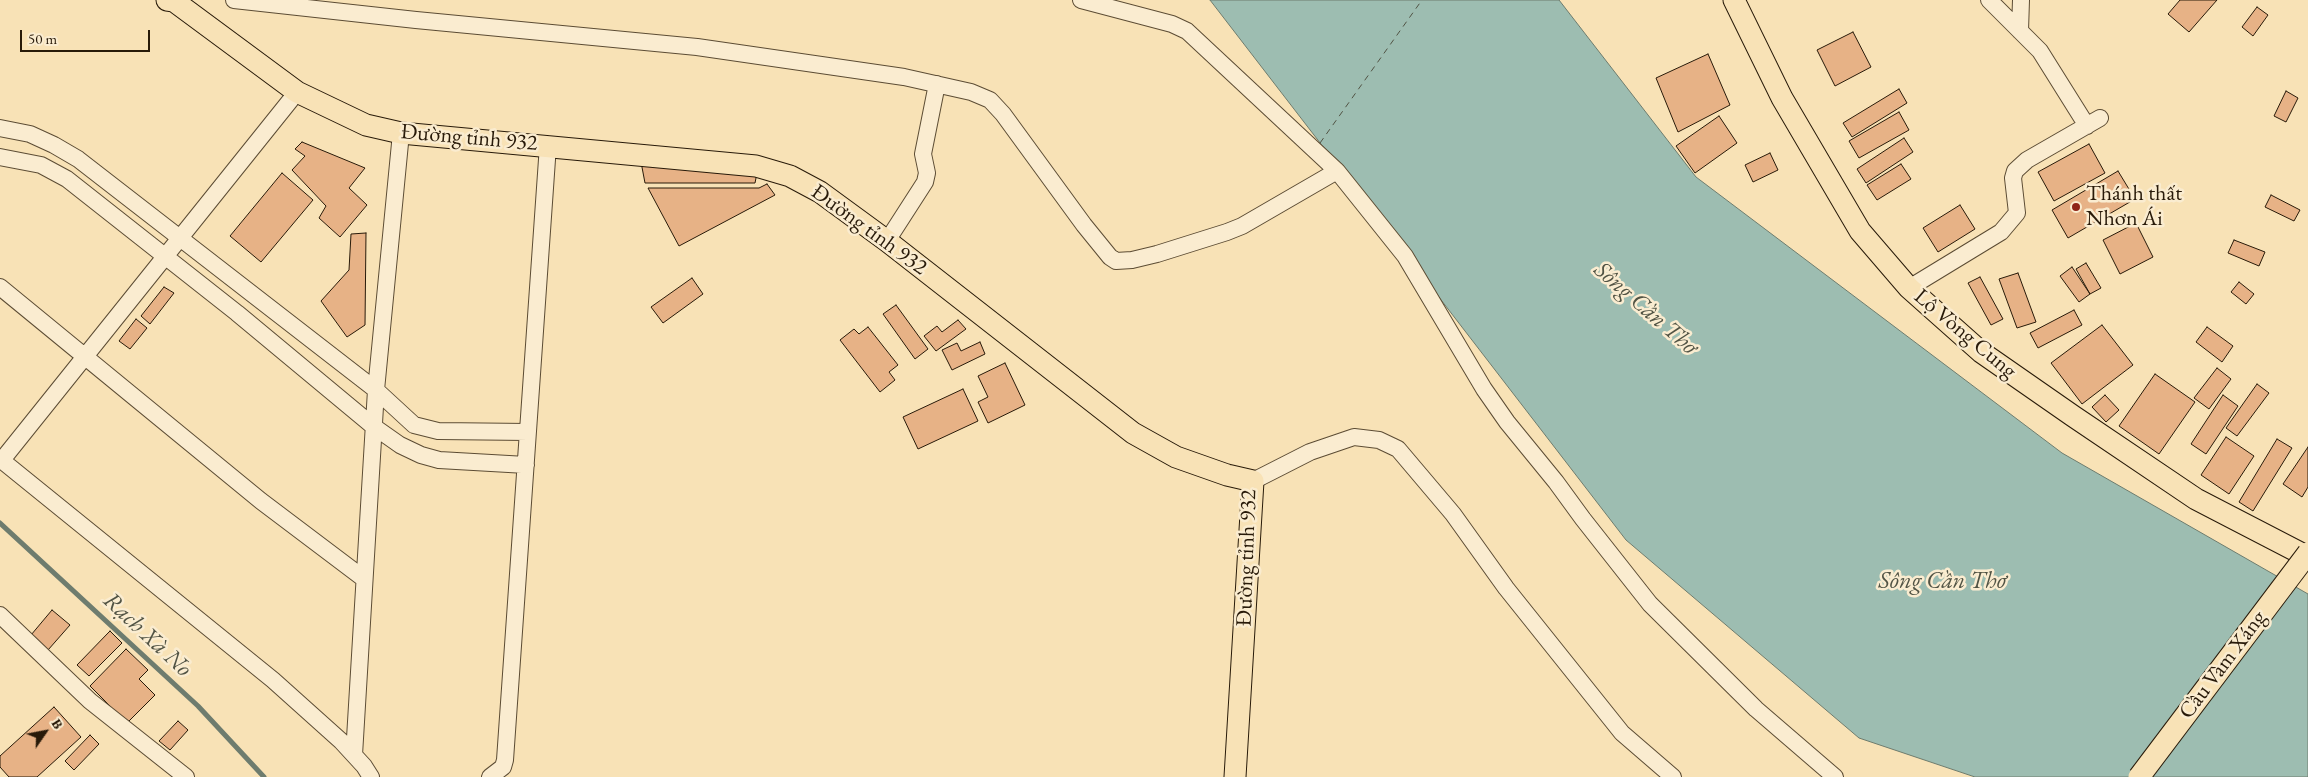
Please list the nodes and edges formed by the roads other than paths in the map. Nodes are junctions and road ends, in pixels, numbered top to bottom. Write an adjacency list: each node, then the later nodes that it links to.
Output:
1 (167, 0): 2 (main road, Đường tỉnh 932)
2 (175, 0): 10 (main road, Đường tỉnh 932)
3 (234, 0): 9 (street)
4 (1080, 0): 15 (street)
5 (1734, 0): 20 (main road, Lộ Vòng Cung)
6 (1989, 0): 8 (street)
7 (2022, 0): 8 (street)
8 (2020, 31): 20 (street)
9 (937, 84): 15 (street); 17 (street)
10 (297, 92): 12 (main road, Đường tỉnh 932); 16 (street)
11 (0, 128): 16 (street)
12 (401, 133): 13 (main road, Đường tỉnh 932); 22 (street)
13 (548, 145): 17 (main road, Đường tỉnh 932); 24 (street)
14 (0, 157): 18 (street)
15 (1337, 170): 38 (street)
16 (181, 237): 18 (street); 22 (street)
17 (888, 242): 27 (main road, Đường tỉnh 932)
18 (166, 256): 21 (street); 23 (street)
19 (0, 287): 21 (street)
20 (1909, 288): 29 (main road, Lộ Vòng Cung)
21 (85, 357): 25 (street); 30 (street)
22 (376, 390): 23 (street); 24 (street)
23 (373, 426): 26 (street); 30 (street)
24 (528, 432): 26 (street)
25 (1, 460): 32 (street)
26 (526, 465): 35 (street)
27 (1253, 481): 36 (main road, Đường tỉnh 932); 37 (street)
28 (2308, 553): 39 (main road, Cầu Vàm Xáng, bridge)
29 (2308, 557)
30 (363, 578): 32 (street)
31 (0, 615): 33 (street)
32 (354, 755): 34 (street)
33 (186, 777)
34 (371, 777)
35 (490, 777)
36 (1235, 777)
37 (1673, 777)
38 (1835, 777)
39 (2139, 777)

